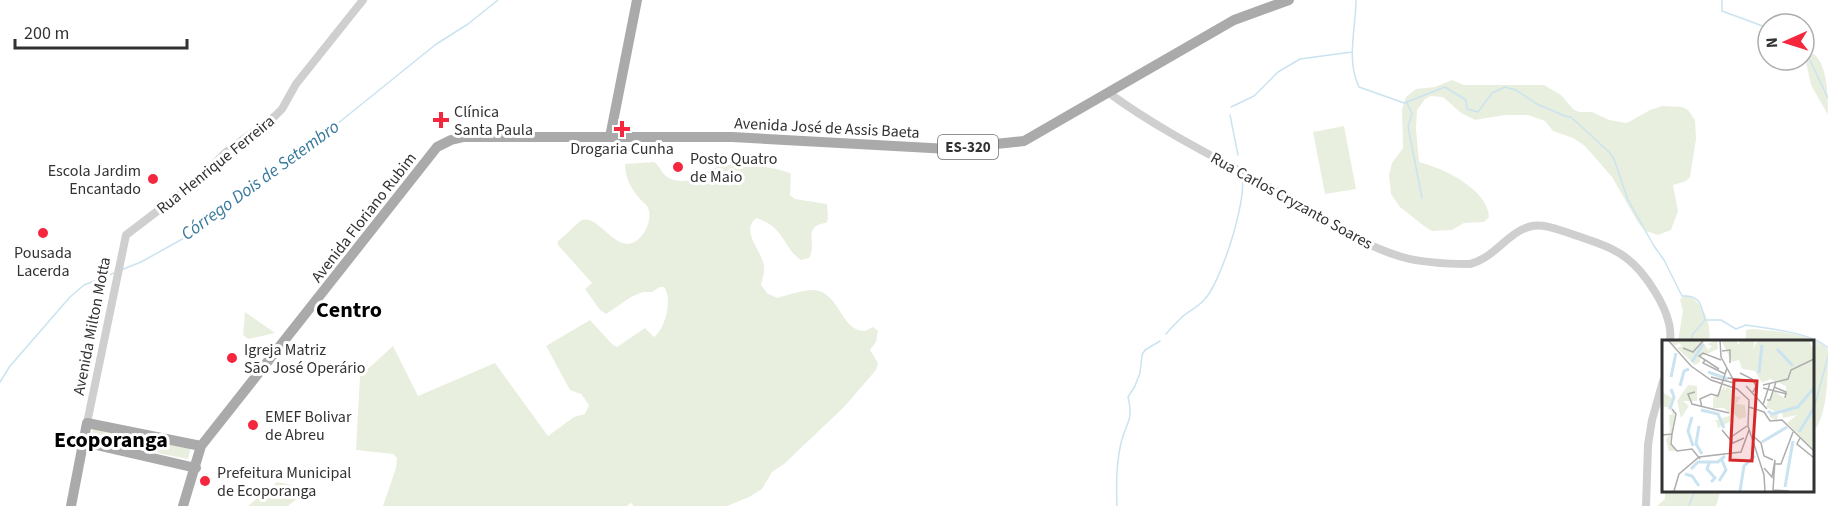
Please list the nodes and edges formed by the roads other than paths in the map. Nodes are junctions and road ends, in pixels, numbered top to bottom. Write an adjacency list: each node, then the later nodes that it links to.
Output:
1 (363, 0): 7 (street, Rua Henrique Ferreira)
2 (637, 0): 5 (main road)
3 (1289, 0): 4 (main road, Avenida José de Assis Baeta / ES-320)
4 (1108, 93): 5 (main road, Avenida José de Assis Baeta / ES-320); 8 (street, Rua Carlos Cryzanto Soares)
5 (610, 137): 6 (main road, Avenida José de Assis Baeta)
6 (436, 147): 12 (main road, Avenida Floriano Rubim)
7 (126, 235): 10 (street, Avenida Milton Motta)
8 (1670, 340)
9 (1662, 385): 16 (street)
10 (87, 423): 11 (main road); 12 (main road)
11 (83, 442): 13 (main road); 14 (main road)
12 (201, 446): 13 (main road)
13 (196, 468): 15 (main road)
14 (71, 506)
15 (183, 506)
16 (1646, 506)

